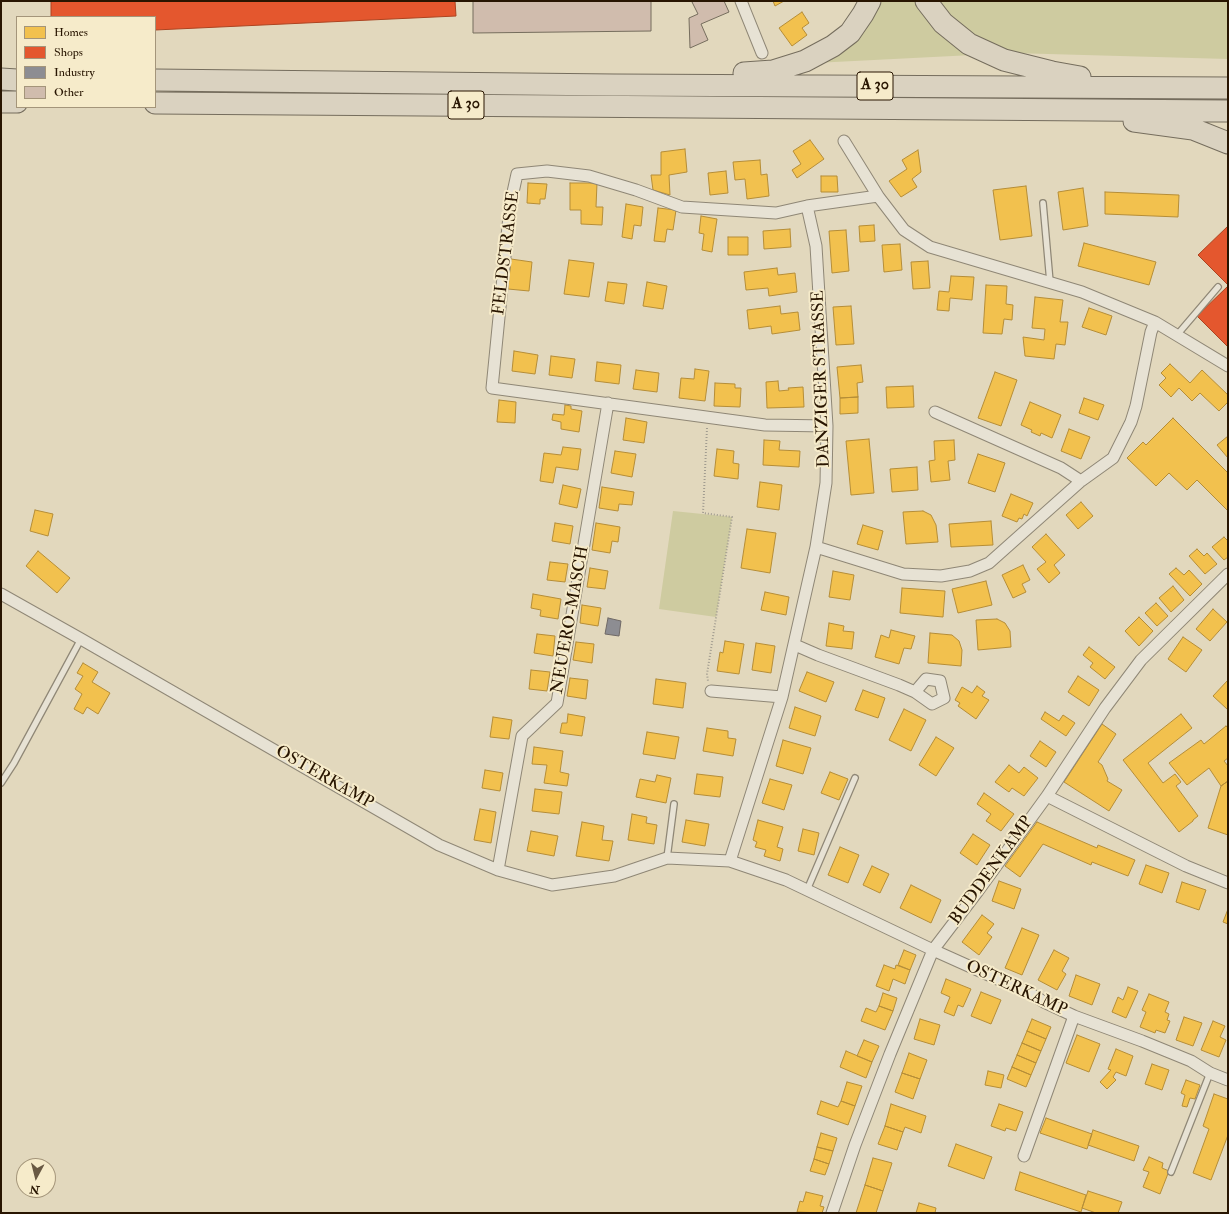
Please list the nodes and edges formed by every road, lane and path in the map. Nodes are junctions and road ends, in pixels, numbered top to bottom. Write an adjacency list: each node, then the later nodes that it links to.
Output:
1 (741, 1): 4 (street)
2 (870, 1): 8 (highway)
3 (926, 1): 9 (highway)
4 (762, 53)
5 (1, 80): 6 (highway)
6 (16, 80)
7 (156, 80): 8 (highway, A 30)
8 (614, 85): 9 (highway, A 30)
9 (1136, 87): 10 (highway, A 30)
10 (1228, 88)
11 (1, 102): 12 (highway)
12 (16, 102)
13 (156, 103): 14 (highway, A 30)
14 (1041, 109): 15 (highway, A 30); 17 (highway)
15 (1228, 111)
16 (844, 141): 18 (street)
17 (1228, 143)
18 (878, 196): 20 (street, FELDSTRASSE); 21 (street)
19 (1043, 203): 21 (lane)
20 (807, 206): 26 (street, FELDSTRASSE); 29 (street, DANZIGER STRASSE)
21 (1050, 282): 23 (street)
22 (1218, 287): 24 (lane)
23 (1155, 322): 24 (street); 30 (street)
24 (1177, 335): 25 (street)
25 (1228, 366)
26 (608, 403): 28 (street); 45 (street, NEUERO-MASCH)
27 (935, 412): 30 (street)
28 (708, 417): 29 (street); 36 (path)
29 (827, 426): 31 (street, DANZIGER STRASSE)
30 (1082, 481): 31 (street)
31 (816, 547): 35 (street, DANZIGER STRASSE)
32 (1228, 574): 41 (street, BUDDENKAMP)
33 (1, 594): 34 (street, OSTERKAMP)
34 (81, 639): 40 (lane); 45 (street, OSTERKAMP)
35 (795, 644): 37 (street); 38 (street, DANZIGER STRASSE)
36 (711, 691): 38 (street)
37 (915, 692)
38 (782, 697): 44 (street, DANZIGER STRASSE)
39 (855, 778): 47 (lane)
40 (1, 783)
41 (1047, 796): 46 (street); 48 (street, BUDDENKAMP)
42 (674, 804): 43 (lane)
43 (667, 858): 44 (street, OSTERKAMP); 45 (street, OSTERKAMP)
44 (730, 861): 47 (street, OSTERKAMP)
45 (498, 870)
46 (1228, 883)
47 (807, 890): 48 (street, OSTERKAMP)
48 (933, 950): 49 (street, OSTERKAMP); 54 (street, BUDDENKAMP)
49 (1074, 1016): 50 (street, OSTERKAMP); 52 (street)
50 (1210, 1073): 51 (street, OSTERKAMP); 53 (lane)
51 (1228, 1080)
52 (1024, 1156)
53 (1171, 1172)
54 (832, 1213)

